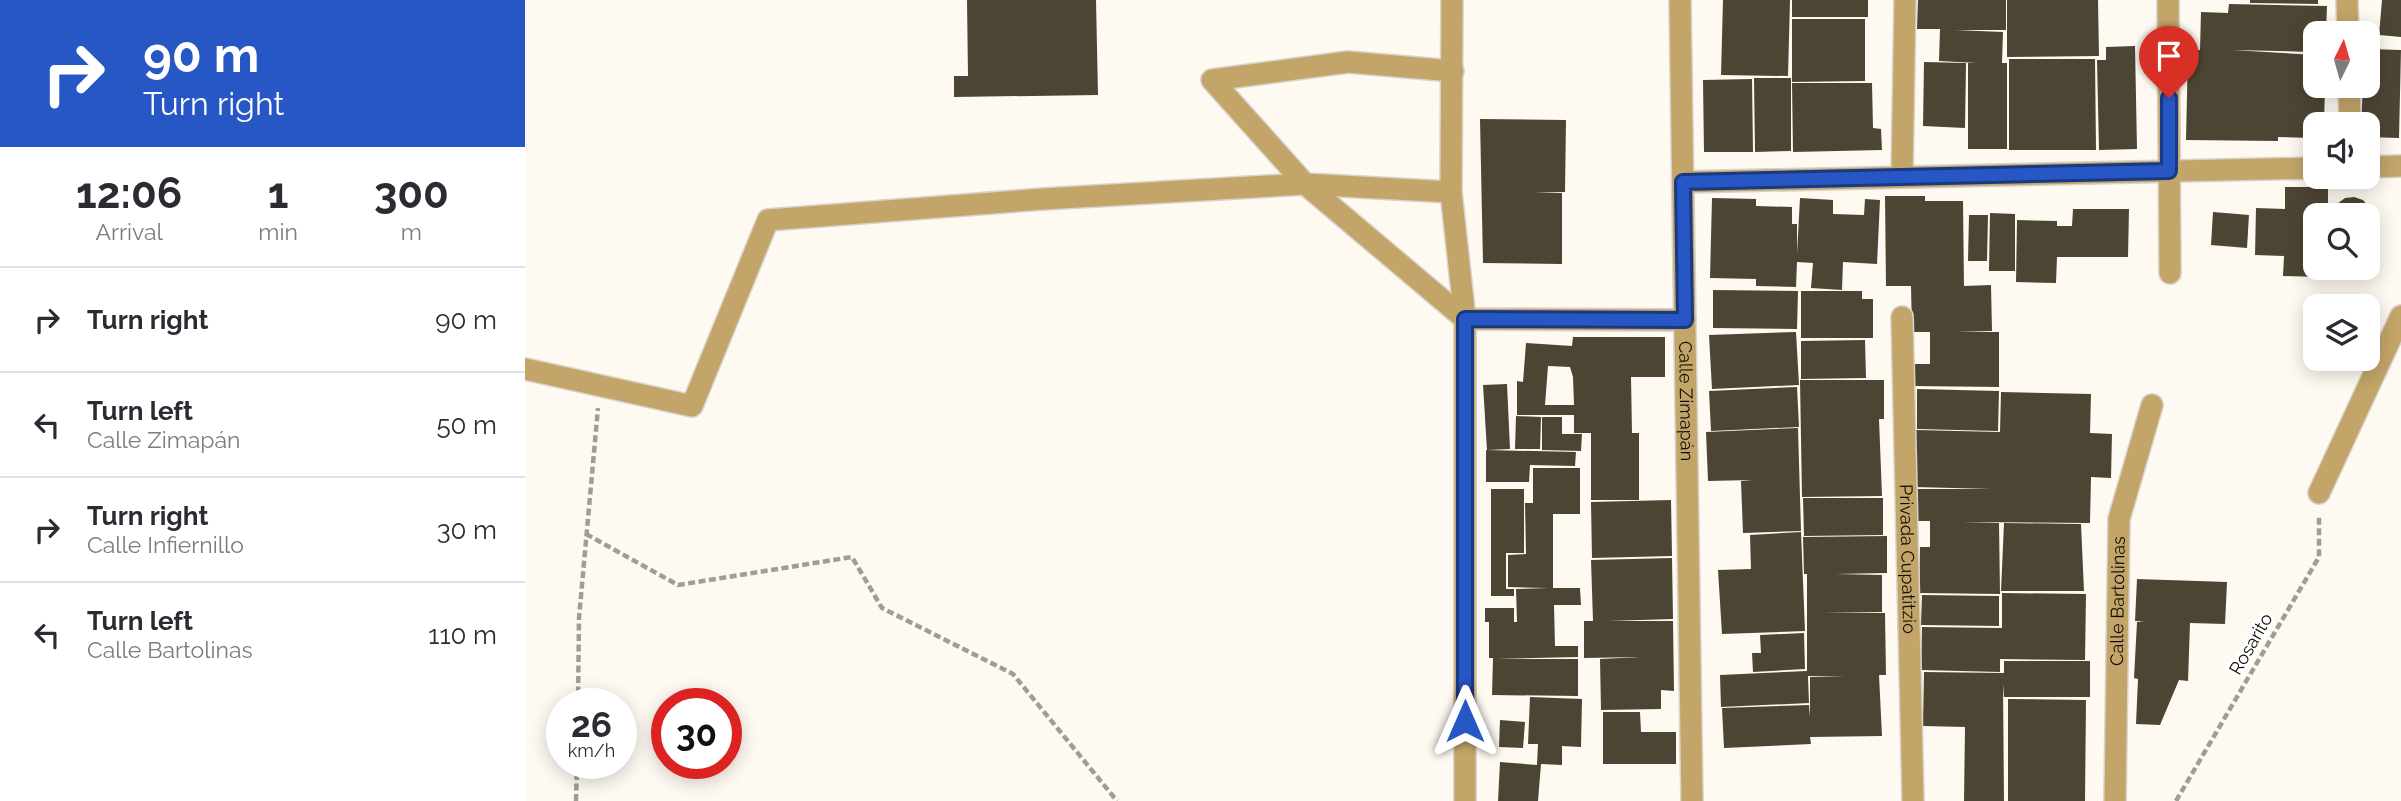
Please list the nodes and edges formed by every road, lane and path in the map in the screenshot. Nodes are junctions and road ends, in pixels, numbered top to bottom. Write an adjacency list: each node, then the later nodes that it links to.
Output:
1 (1452, 0): 7 (street)
2 (1680, 0): 13 (street, Calle Zimapán)
3 (1905, 0): 12 (street)
4 (2168, 0): 11 (street)
5 (2347, 0): 6 (street)
6 (2348, 21)
7 (1453, 71): 14 (street); 15 (street)
8 (2401, 166): 9 (street)
9 (2380, 167)
10 (2303, 168): 11 (street)
11 (2169, 171): 12 (street); 16 (street)
12 (1902, 177): 13 (street)
13 (1683, 182): 20 (street, Calle Zimapán)
14 (1305, 184): 15 (street); 19 (street); 22 (street)
15 (1451, 192): 19 (street)
16 (2170, 274)
17 (2401, 316): 24 (street)
18 (1902, 317): 32 (street, Privada Cupatitzio)
19 (1465, 319): 20 (street); 30 (street)
20 (1685, 320): 31 (street, Calle Zimapán)
21 (525, 369): 22 (street)
22 (600, 386): 25 (path)
23 (2152, 405): 33 (street, Calle Bartolinas)
24 (2319, 493): 34 (path, Rosarito)
25 (586, 534): 26 (path); 29 (path)
26 (578, 688)
27 (577, 779): 28 (path)
28 (576, 801)
29 (1117, 801)
30 (1465, 801)
31 (1692, 801)
32 (1913, 801)
33 (2115, 801)
34 (2176, 801)

